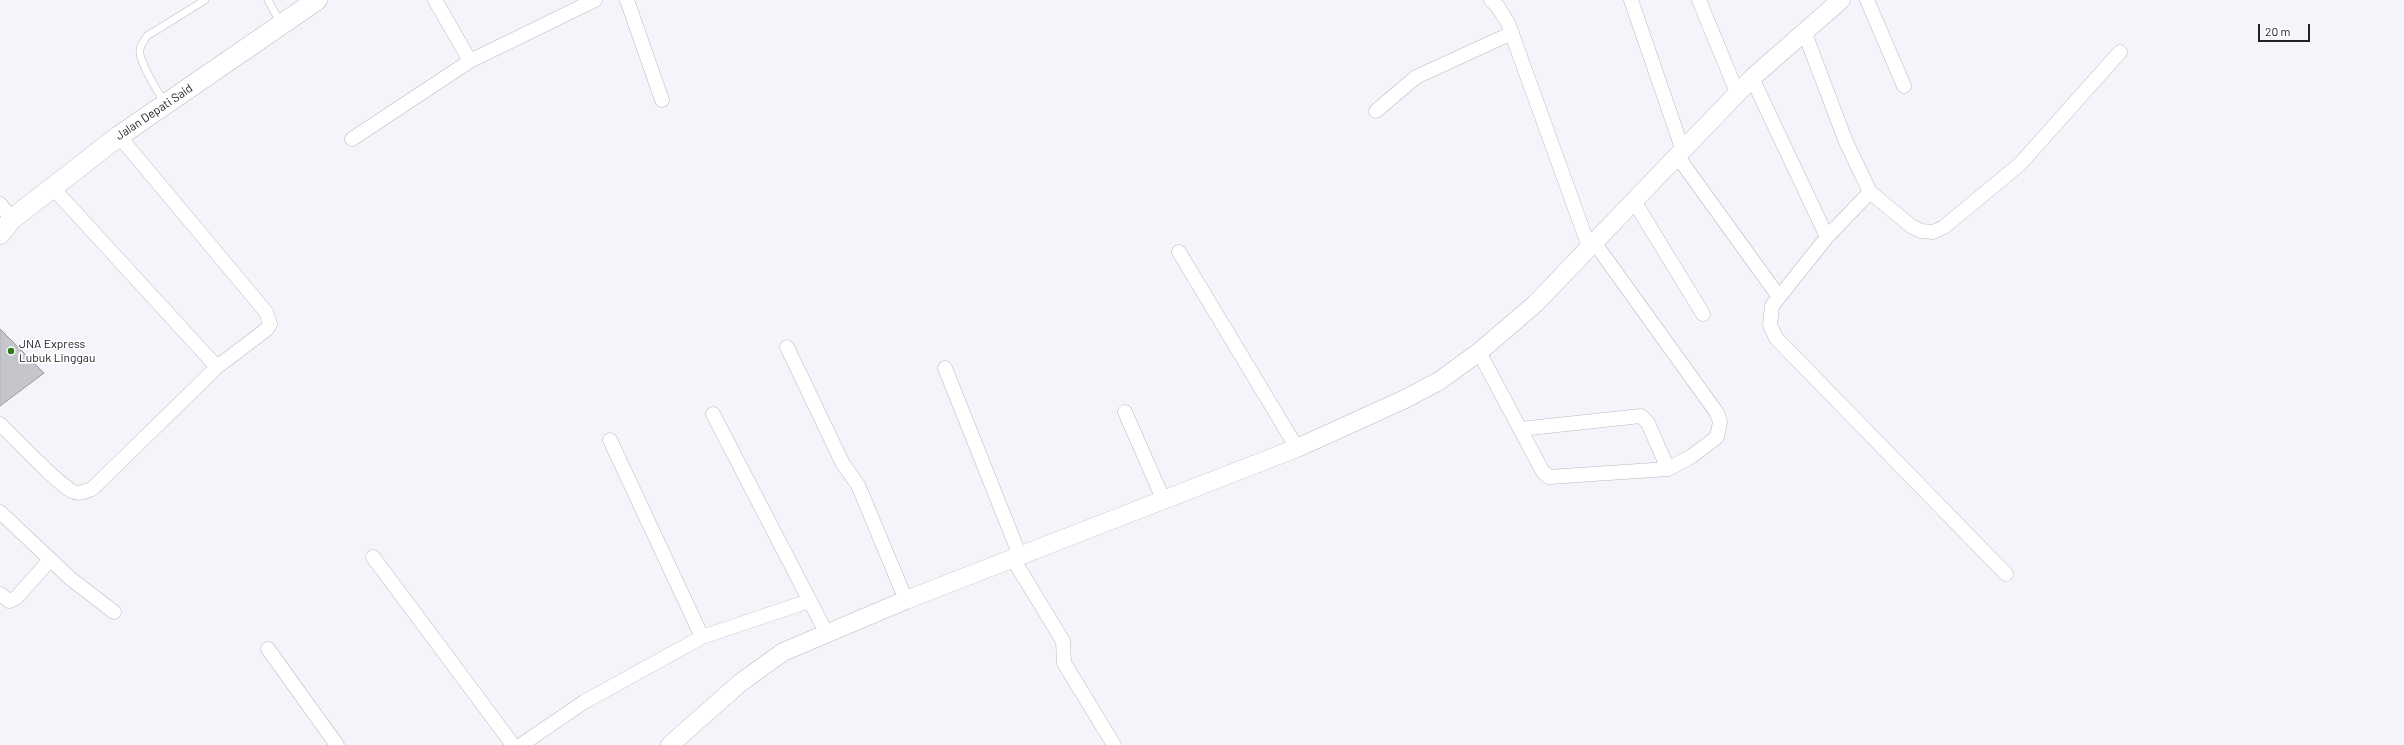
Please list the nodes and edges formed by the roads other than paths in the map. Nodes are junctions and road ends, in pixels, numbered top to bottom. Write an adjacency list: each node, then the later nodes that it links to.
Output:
1 (205, 0): 21 (lane)
2 (268, 0): 12 (lane)
3 (317, 0): 12 (main road, Jalan Depati Said)
4 (435, 0): 16 (street)
5 (596, 0): 16 (street)
6 (627, 0): 20 (street)
7 (1491, 0): 14 (street)
8 (1631, 0): 25 (street)
9 (1699, 0): 19 (street)
10 (1841, 0): 13 (street)
11 (1867, 0): 18 (street)
12 (282, 25): 21 (main road, Jalan Depati Said)
13 (1804, 32): 17 (street); 27 (street)
14 (1512, 34): 22 (street); 31 (street)
15 (2120, 52): 27 (street)
16 (470, 61): 24 (street)
17 (1752, 78): 19 (street); 30 (street)
18 (1904, 86)
19 (1738, 95): 25 (street)
20 (662, 100)
21 (165, 104): 23 (main road, Jalan Depati Said)
22 (1376, 111)
23 (119, 136): 26 (main road, Jalan Depati Said); 37 (street)
24 (352, 139)
25 (1680, 154): 28 (street); 33 (street)
26 (52, 187): 29 (main road, Jalan Depati Said); 37 (street)
27 (1870, 192): 30 (street)
28 (1634, 201): 31 (street); 34 (street)
29 (4, 219)
30 (1827, 237): 33 (street)
31 (1591, 244): 36 (street); 45 (street)
32 (1179, 252): 44 (street)
33 (1779, 297): 51 (street)
34 (1703, 314)
35 (787, 347): 53 (street)
36 (1479, 352): 42 (street); 44 (street)
37 (217, 367): 41 (street)
38 (945, 368): 49 (street)
39 (1125, 412): 46 (street)
40 (712, 414): 54 (street)
41 (0, 424)
42 (1520, 430): 45 (street); 45 (street)
43 (610, 440): 57 (street)
44 (1297, 448): 46 (street)
45 (1668, 468)
46 (1164, 501): 49 (street)
47 (0, 512): 50 (street)
48 (373, 557): 60 (street)
49 (1016, 558): 53 (street); 63 (street)
50 (50, 560): 52 (street); 55 (street)
51 (2006, 574)
52 (0, 594)
53 (906, 600): 56 (street)
54 (810, 601): 56 (street); 57 (street)
55 (114, 612)
56 (826, 634): 62 (street)
57 (702, 637): 61 (street)
58 (268, 649): 59 (street)
59 (337, 745)
60 (513, 745)
61 (521, 745)
62 (670, 745)
63 (1114, 745)

